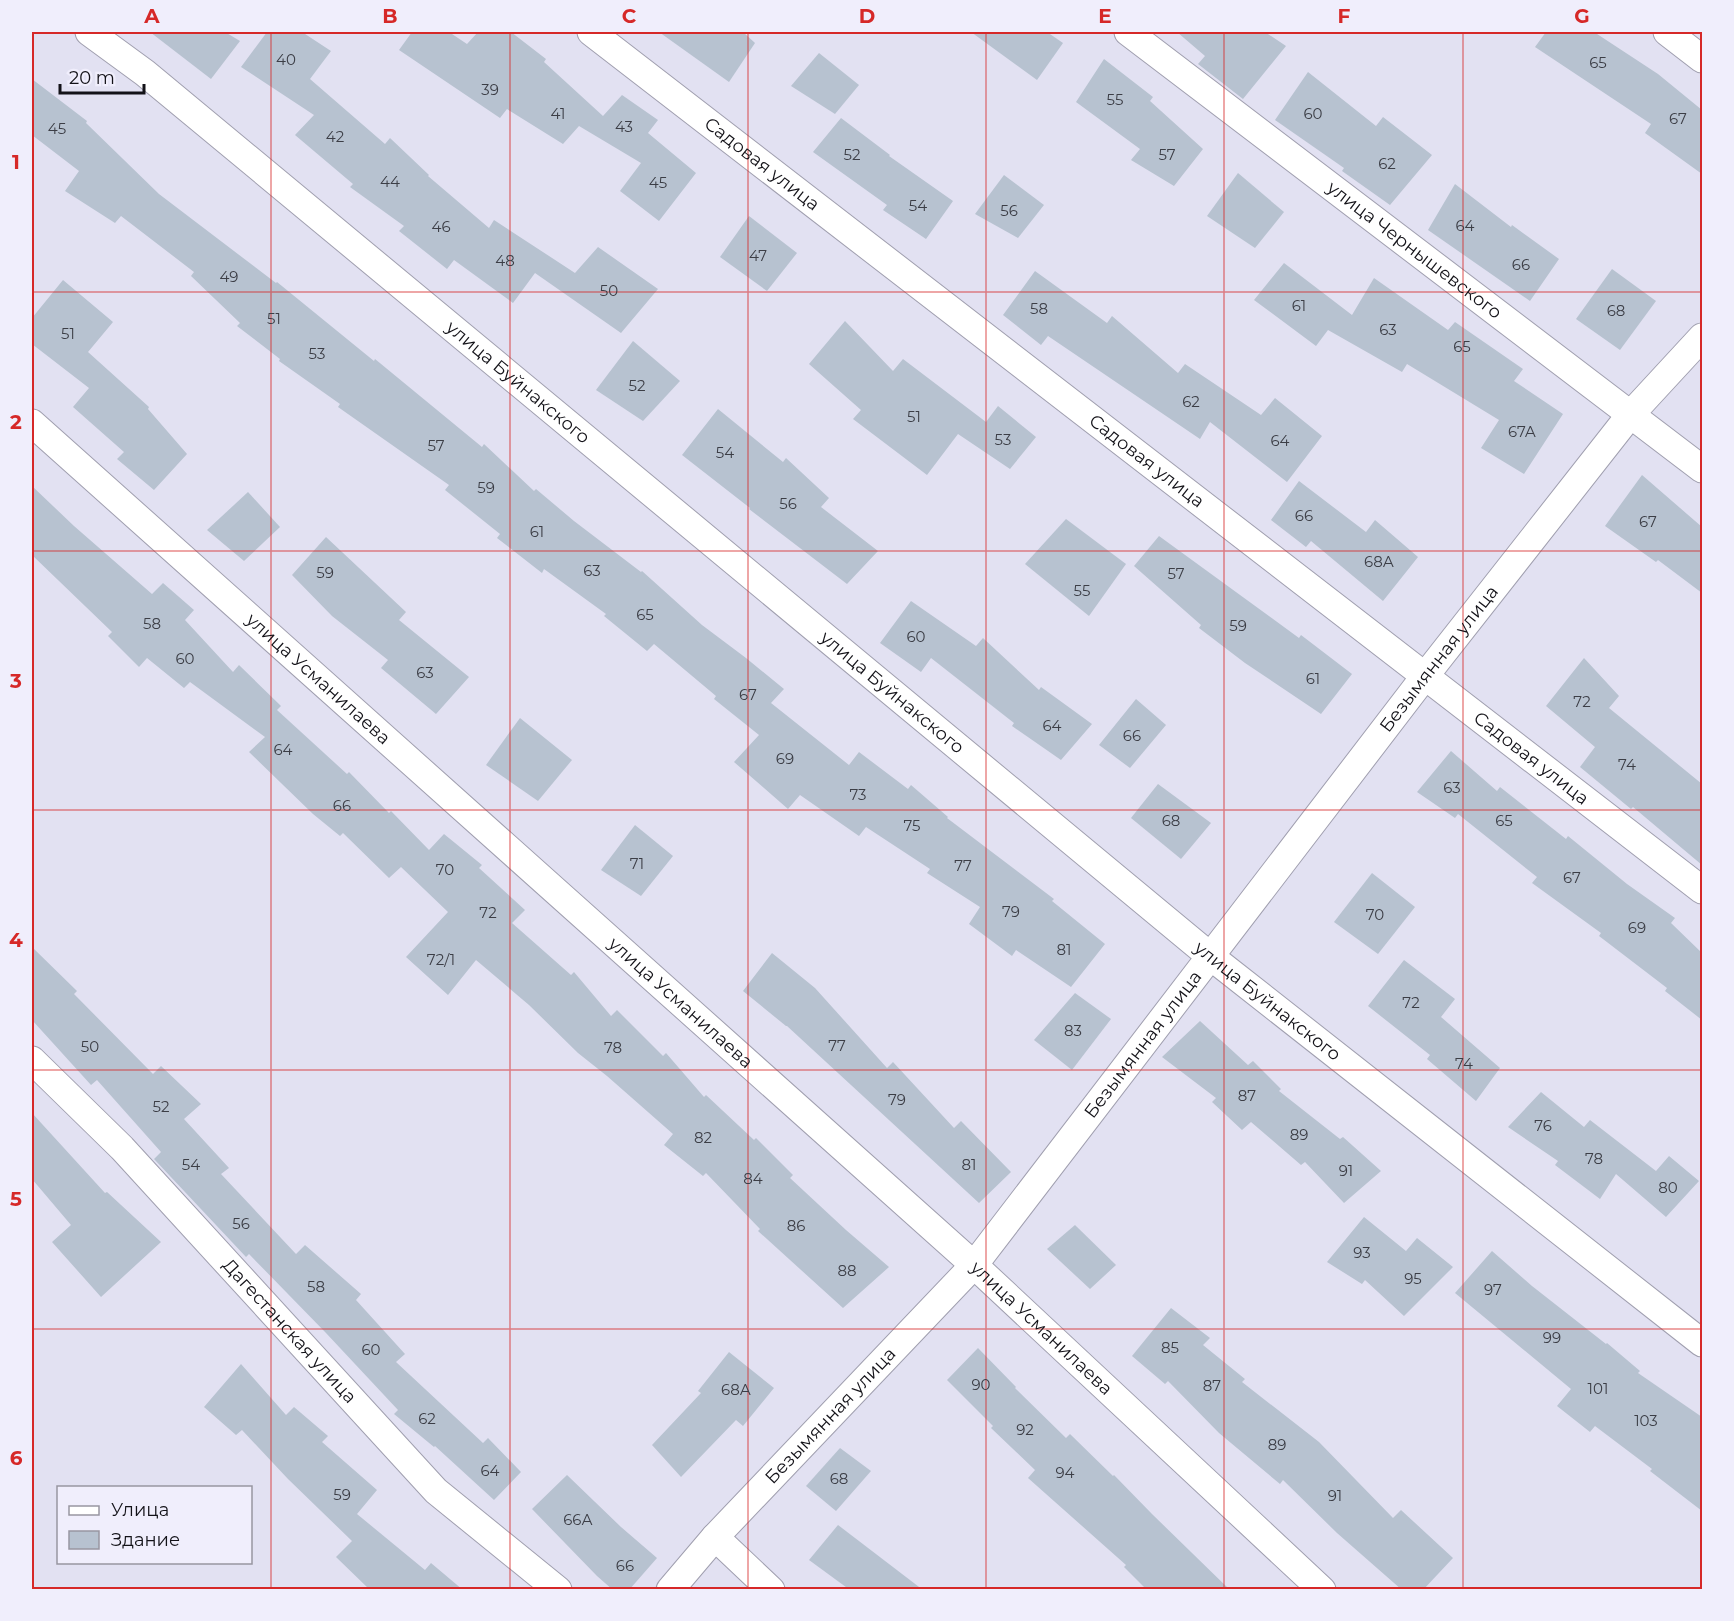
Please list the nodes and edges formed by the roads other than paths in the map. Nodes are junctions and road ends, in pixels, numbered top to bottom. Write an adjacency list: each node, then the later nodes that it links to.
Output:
1 (89, 32): 12 (street, улица Буйнакского)
2 (591, 32): 10 (street, Садовая улица)
3 (1128, 32): 7 (street, улица Чернышевского)
4 (1666, 32): 5 (street)
5 (1702, 59)
6 (1702, 337): 7 (street, Безымянная улица)
7 (1630, 415): 9 (street, улица Чернышевского); 10 (street, Безымянная улица)
8 (32, 423): 14 (street, улица Усманилаева)
9 (1702, 469)
10 (1425, 676): 11 (street, Садовая улица); 12 (street, Безымянная улица)
11 (1702, 890)
12 (1210, 956): 14 (street, Безымянная улица); 15 (street, улица Буйнакского)
13 (32, 1059): 17 (street, Дагестанская улица)
14 (974, 1265): 16 (street, Безымянная улица); 21 (street, улица Усманилаева)
15 (1702, 1343)
16 (715, 1537): 19 (street, Безымянная улица); 20 (street)
17 (549, 1583): 18 (street)
18 (572, 1590)
19 (670, 1590)
20 (771, 1590)
21 (1322, 1590)

